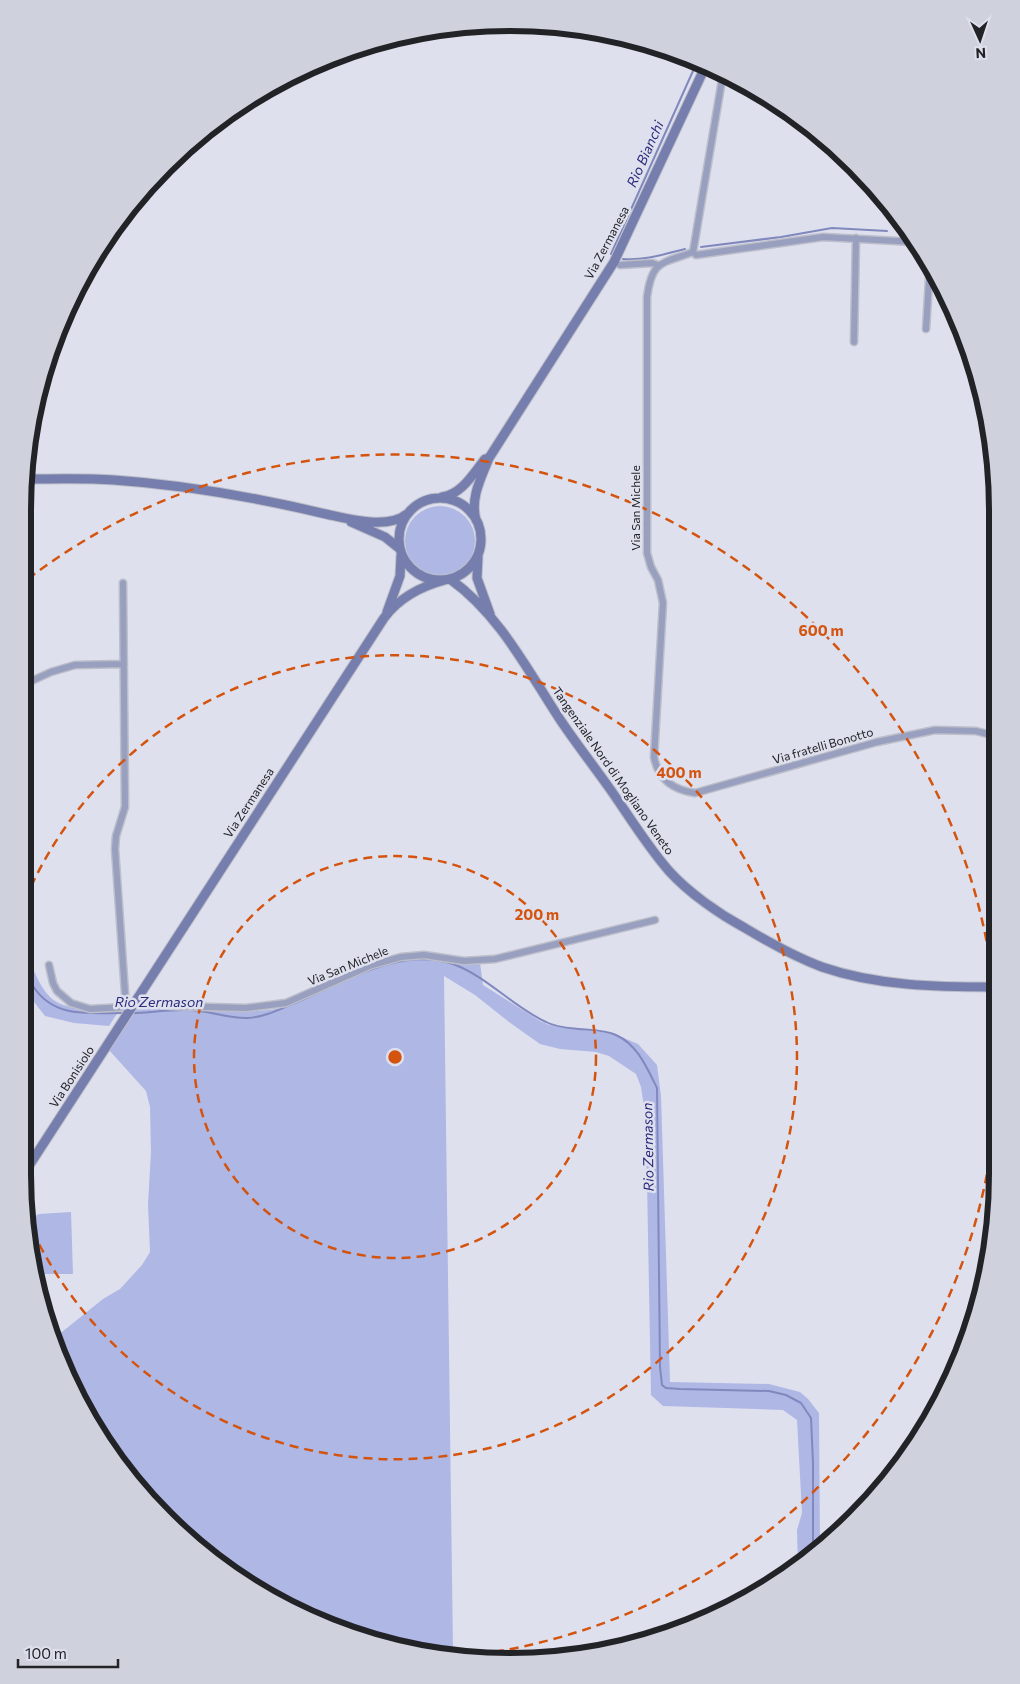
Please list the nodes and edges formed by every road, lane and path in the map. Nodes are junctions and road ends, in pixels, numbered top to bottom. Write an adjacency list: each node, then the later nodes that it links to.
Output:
1 (703, 72): 11 (main road, Via Zermanesa)
2 (722, 81): 5 (street)
3 (856, 238): 4 (street); 5 (street); 10 (street)
4 (906, 241)
5 (692, 252): 7 (street)
6 (620, 265): 7 (street)
7 (658, 265): 26 (street, Via San Michele)
8 (929, 279): 9 (street)
9 (926, 329)
10 (854, 342)
11 (495, 447): 13 (main road, Via Zermanesa); 16 (main road, Via Zermanesa)
12 (32, 479): 15 (main road)
13 (437, 498): 14 (main road, Via Zermanesa); 16 (main road)
14 (407, 514): 15 (main road); 17 (main road, Via Zermanesa)
15 (337, 516): 17 (main road)
16 (476, 520): 18 (main road, Via Zermanesa)
17 (400, 552): 19 (main road); 22 (main road, Via Zermanesa)
18 (478, 554): 19 (main road, Via Zermanesa); 21 (main road, Tangenziale Nord di Mogliano Veneto)
19 (448, 579): 21 (main road, Tangenziale Nord di Mogliano Veneto); 22 (main road, Via Zermanesa)
20 (123, 583): 23 (street)
21 (490, 614): 29 (main road, Tangenziale Nord di Mogliano Veneto)
22 (384, 618): 30 (main road, Via Zermanesa)
23 (124, 664): 24 (street); 31 (street)
24 (31, 681)
25 (989, 734): 26 (street, Via fratelli Bonotto)
26 (662, 778)
27 (655, 920): 30 (street, Via San Michele)
28 (49, 966): 31 (street)
29 (989, 987)
30 (136, 1002): 31 (street); 32 (main road, Via Zermanesa)
31 (126, 1007)
32 (126, 1018): 33 (main road, Via Bonisiolo)
33 (31, 1164)

